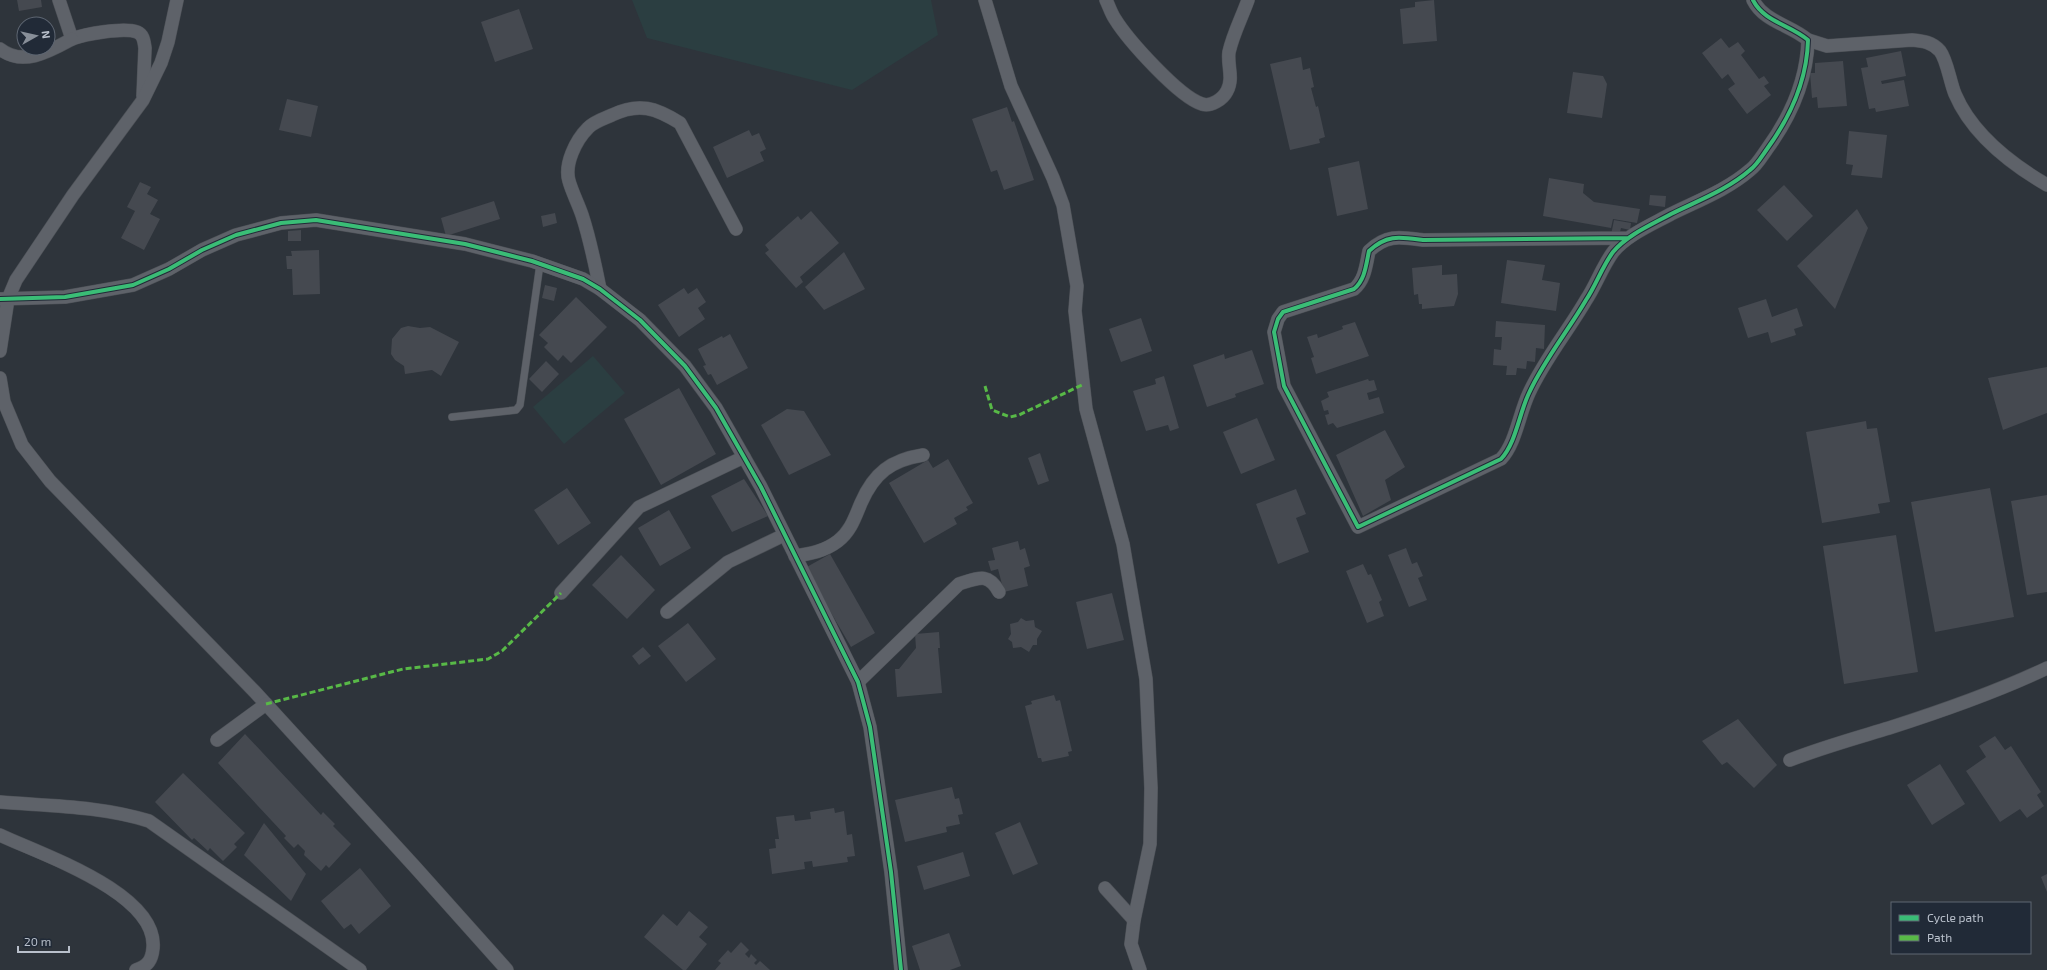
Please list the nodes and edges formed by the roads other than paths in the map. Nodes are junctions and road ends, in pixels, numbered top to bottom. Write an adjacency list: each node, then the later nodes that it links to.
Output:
1 (59, 0): 7 (street)
2 (177, 0): 10 (street)
3 (985, 0): 35 (street)
4 (1106, 0): 5 (street)
5 (1248, 0)
6 (1753, 0): 8 (street)
7 (72, 39): 9 (street); 10 (street)
8 (1808, 40): 11 (street); 13 (street)
9 (0, 49)
10 (143, 100): 16 (street)
11 (2047, 185)
12 (736, 229): 15 (street)
13 (1628, 238): 13 (street)
14 (540, 264): 15 (street); 16 (street); 19 (lane)
15 (600, 289): 21 (street)
16 (4, 299): 17 (street)
17 (0, 351)
18 (0, 378): 29 (street)
19 (452, 417)
20 (923, 455): 23 (street)
21 (744, 458): 22 (street); 25 (street)
22 (784, 535): 23 (street); 26 (street)
23 (795, 556): 28 (street)
24 (999, 592): 28 (street)
25 (561, 593)
26 (667, 612)
27 (2047, 668): 31 (street)
28 (858, 682): 39 (street)
29 (266, 704): 30 (street); 38 (street)
30 (217, 740)
31 (1790, 760)
32 (0, 802): 37 (street)
33 (0, 835): 36 (street)
34 (1105, 888): 35 (street)
35 (1134, 920): 40 (street)
36 (136, 970)
37 (360, 970)
38 (506, 970)
39 (901, 970)
40 (1140, 970)

